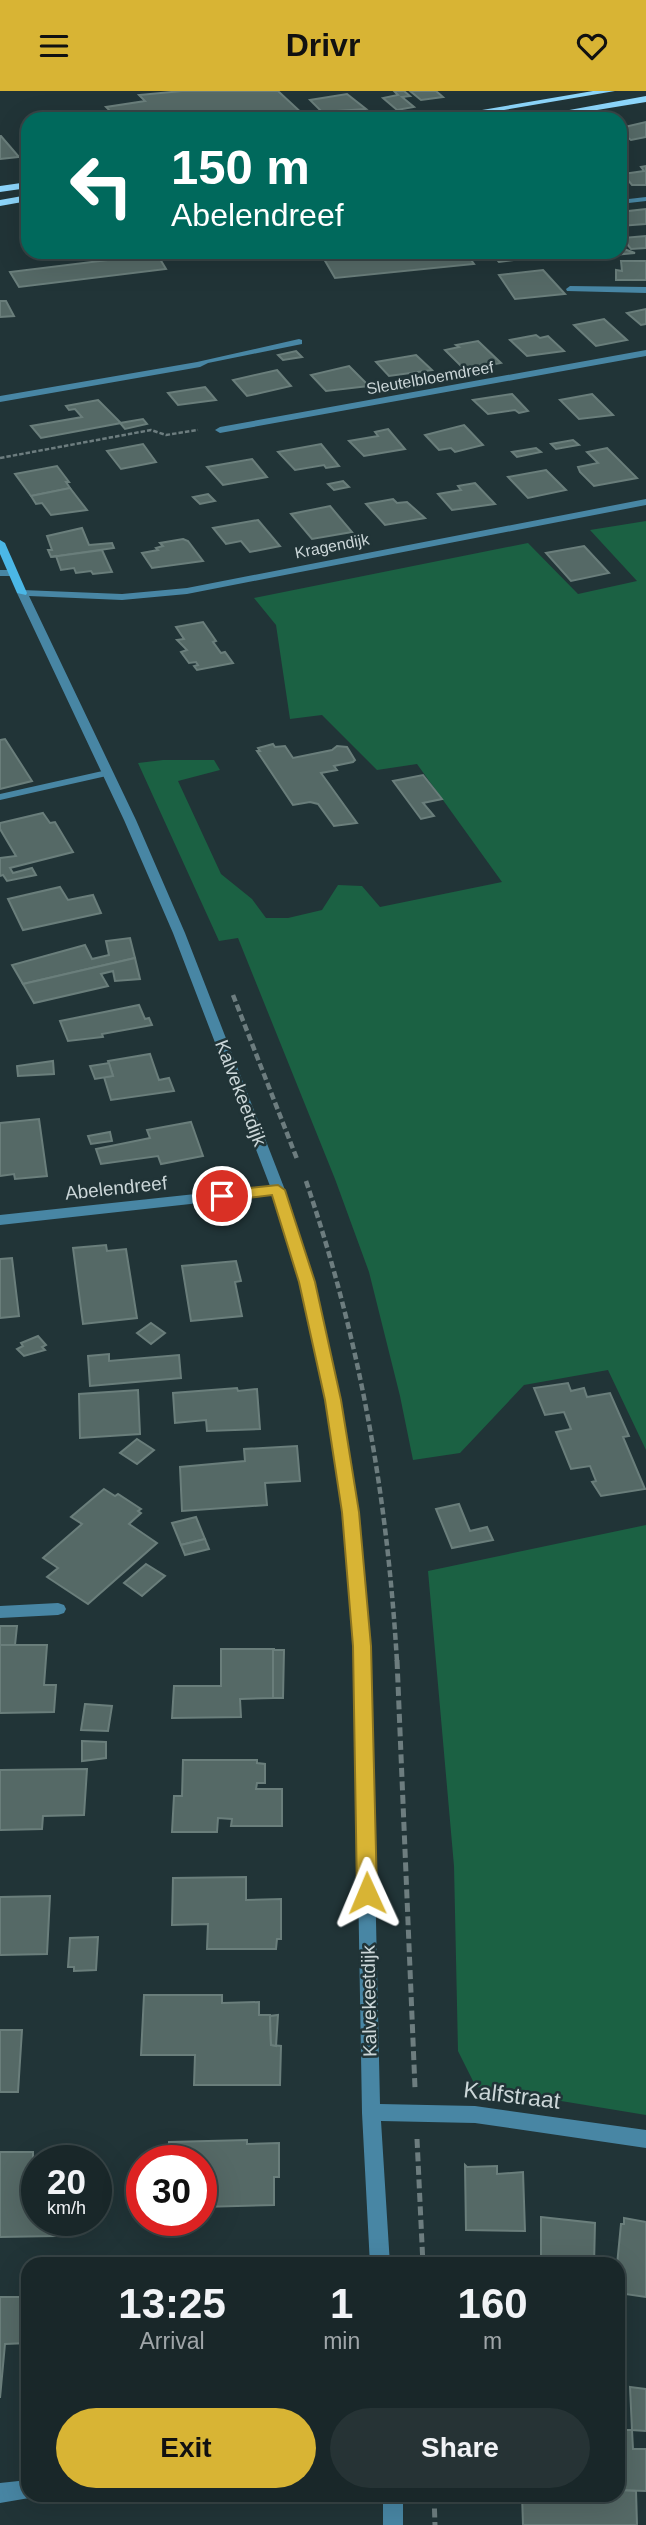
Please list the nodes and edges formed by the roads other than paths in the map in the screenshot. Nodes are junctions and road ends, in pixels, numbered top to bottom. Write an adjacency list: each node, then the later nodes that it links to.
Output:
1 (610, 91): 3 (main road)
2 (646, 99): 4 (main road)
3 (478, 112)
4 (567, 112)
5 (21, 186): 6 (main road)
6 (0, 190)
7 (21, 199): 10 (main road)
8 (646, 199): 9 (street)
9 (627, 201)
10 (0, 203)
11 (570, 289): 12 (street)
12 (646, 290)
13 (299, 342): 15 (street)
14 (646, 353): 16 (street, Sleutelbloemdreef)
15 (0, 399)
16 (220, 430)
17 (646, 502): 21 (street, Kragendijk)
18 (0, 543): 20 (street, Kalvekeetdijk)
19 (0, 573): 20 (street)
20 (13, 573): 21 (street, Kalvekeetdijk)
21 (22, 593): 22 (street, Kalvekeetdijk)
22 (107, 773): 23 (street); 24 (street, Kalvekeetdijk)
23 (0, 797)
24 (278, 1190): 25 (street, Abelendreef); 28 (street, Kalvekeetdijk)
25 (0, 1220)
26 (58, 1609): 27 (street)
27 (0, 1612)
28 (371, 2113): 29 (street, Kalfstraat); 30 (street, Kalvekeetdijk)
29 (646, 2139)
30 (380, 2257)
31 (21, 2491): 32 (street)
32 (0, 2493)
33 (393, 2502): 34 (street)
34 (393, 2525)

